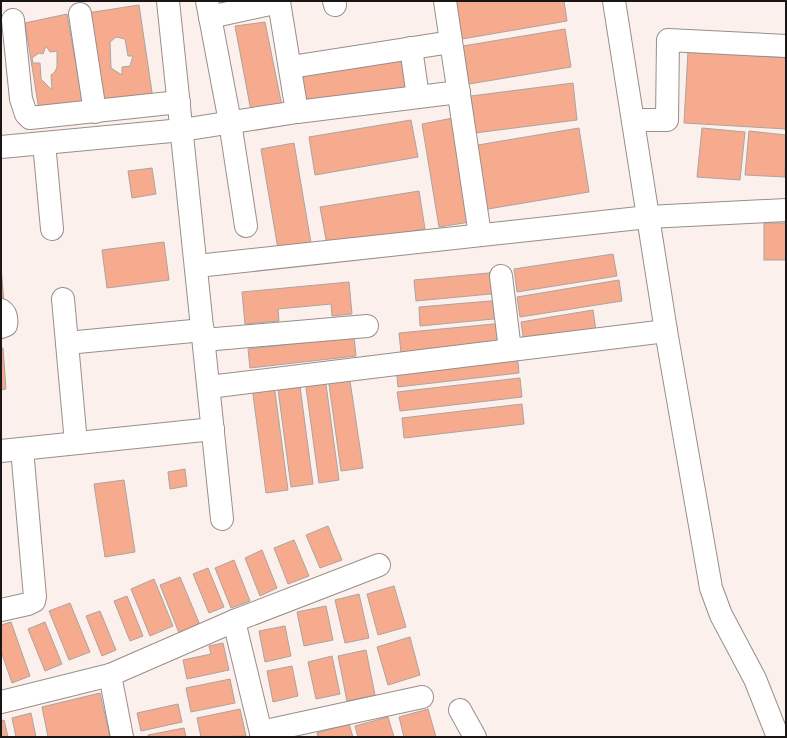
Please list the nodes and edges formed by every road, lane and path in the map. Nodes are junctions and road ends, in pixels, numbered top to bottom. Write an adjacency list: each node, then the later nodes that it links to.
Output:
1 (168, 1): 14 (street)
2 (445, 1): 7 (street)
3 (614, 1): 17 (street)
4 (209, 9): 11 (street); 18 (street)
5 (80, 14): 15 (street)
6 (13, 20): 10 (street)
7 (451, 42): 9 (street); 12 (street)
8 (786, 46): 17 (street)
9 (412, 48): 11 (street); 13 (street)
10 (10, 62): 15 (street)
11 (291, 67): 16 (street)
12 (458, 92): 13 (street); 26 (street)
13 (418, 97): 16 (street)
14 (179, 102): 15 (street); 19 (street)
15 (95, 112)
16 (297, 112): 18 (street)
17 (632, 120): 23 (street)
18 (230, 122): 19 (street); 24 (street)
19 (182, 130): 20 (street); 27 (street)
20 (44, 143): 21 (street); 25 (street)
21 (1, 147)
22 (786, 210): 23 (street)
23 (648, 218): 26 (street); 33 (street)
24 (246, 226)
25 (52, 229)
26 (480, 235): 27 (street)
27 (197, 266): 34 (street)
28 (501, 276): 36 (street)
29 (63, 299): 35 (street)
30 (1, 310): 32 (street)
31 (367, 326): 34 (street)
32 (1, 327)
33 (666, 331): 36 (street); 52 (street)
34 (204, 335): 35 (street); 37 (street)
35 (68, 343): 39 (street)
36 (510, 350): 37 (street)
37 (209, 387): 38 (street)
38 (213, 429): 39 (street); 41 (street)
39 (76, 443): 40 (street)
40 (11, 450): 43 (street)
41 (222, 519)
42 (379, 565): 44 (street)
43 (1, 610)
44 (234, 621): 45 (street); 49 (street)
45 (110, 675): 47 (street); 50 (street)
46 (422, 698): 49 (street)
47 (1, 702)
48 (460, 710): 51 (street)
49 (262, 734)
50 (122, 737)
51 (475, 737)
52 (778, 737)

